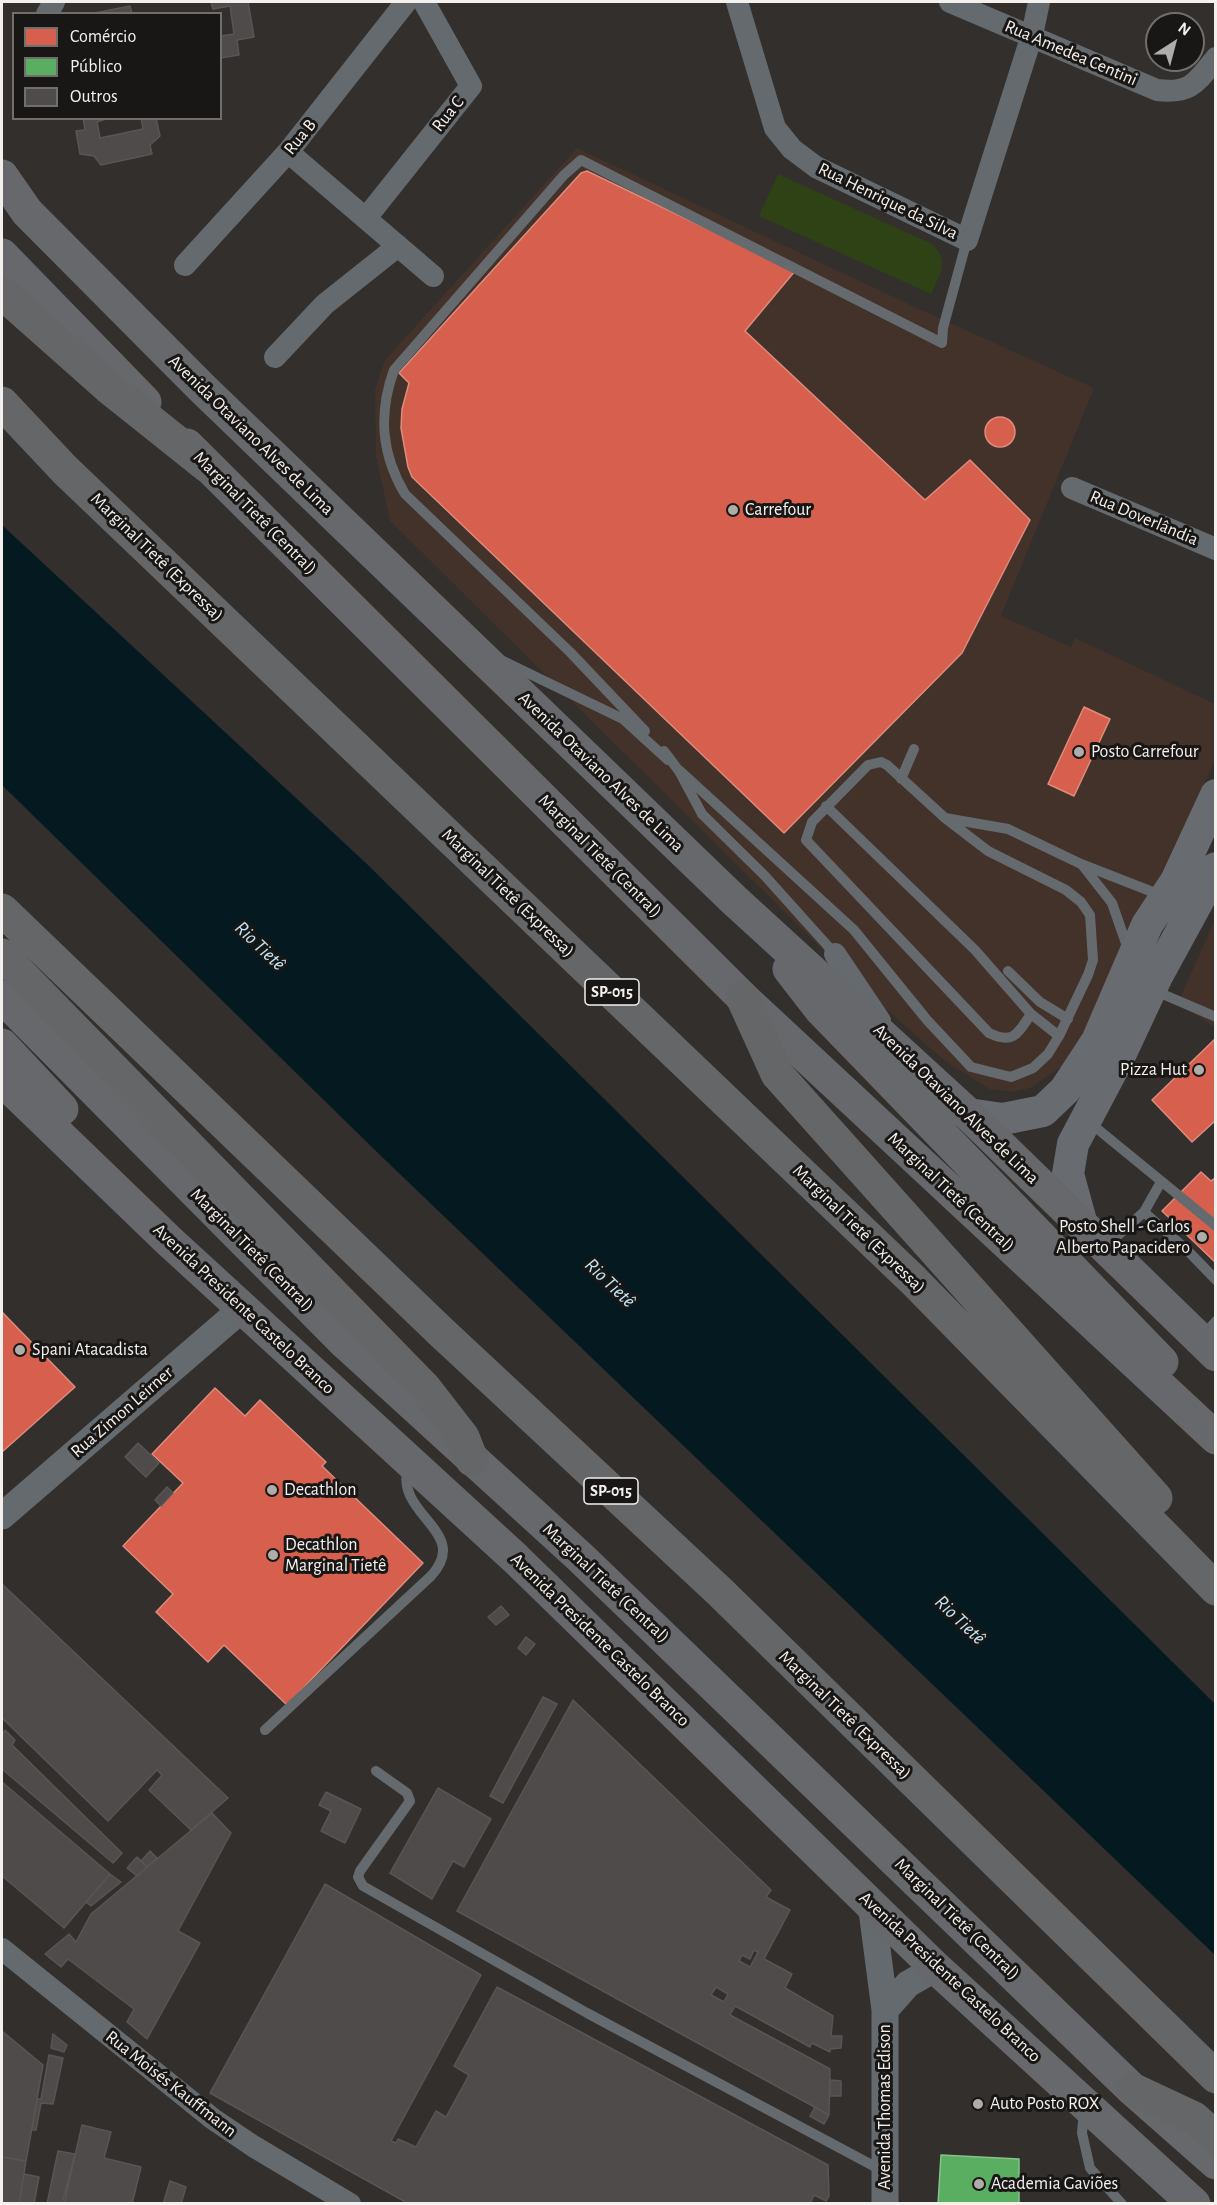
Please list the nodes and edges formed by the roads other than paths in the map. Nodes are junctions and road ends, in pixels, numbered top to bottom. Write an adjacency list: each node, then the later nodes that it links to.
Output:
1 (406, 2): 8 (street, Rua B)
2 (424, 2): 12 (street, Rua C)
3 (737, 2): 13 (street, Rua Henrique da Silva)
4 (950, 2): 6 (street, Rua Amedea Centini)
5 (1040, 2): 6 (street)
6 (1032, 35): 7 (street, Rua Amedea Centini); 13 (street)
7 (1215, 58)
8 (288, 152): 12 (street); 16 (street, Rua B)
9 (2, 176): 11 (highway, Avenida Otaviano Alves de Lima)
10 (2, 185): 11 (highway)
11 (27, 212): 24 (highway, Avenida Otaviano Alves de Lima)
12 (366, 218): 14 (street)
13 (968, 240): 36 (lane, bridge)
14 (398, 246): 17 (street); 19 (street)
15 (2, 255): 21 (highway, Marginal Tietê (Central))
16 (185, 265)
17 (433, 276)
18 (2, 293): 21 (highway)
19 (275, 357)
20 (2, 403): 66 (highway, Marginal Tietê (Expressa) / SP-015)
21 (207, 466): 41 (highway, Marginal Tietê (Central))
22 (1072, 488): 23 (street, Rua Doverlândia)
23 (1215, 549)
24 (466, 643): 33 (highway, Avenida Otaviano Alves de Lima); 45 (lane)
25 (914, 749): 26 (lane)
26 (901, 779): 28 (lane); 29 (lane)
27 (1215, 795): 32 (main road)
28 (826, 806): 42 (lane); 42 (lane)
29 (945, 818): 30 (lane); 44 (lane)
30 (1081, 864): 32 (lane); 38 (lane)
31 (1214, 871): 32 (main road); 35 (main road)
32 (1166, 897): 38 (main road)
33 (735, 900): 46 (highway, Avenida Otaviano Alves de Lima); 60 (highway)
34 (2, 910): 73 (highway, Marginal Tietê (Expressa) / SP-015)
35 (1191, 916): 38 (main road); 38 (main road)
36 (835, 954): 46 (street)
37 (2, 955): 62 (highway)
38 (1145, 958): 43 (lane); 49 (main road); 51 (main road)
39 (1008, 971): 44 (lane)
40 (2, 997): 62 (highway, Marginal Tietê (Central))
41 (742, 997): 61 (highway, Marginal Tietê (Central)); 65 (highway)
42 (1031, 1014): 45 (lane)
43 (1215, 1017)
44 (1068, 1019): 45 (lane)
45 (1059, 1036)
46 (896, 1044): 50 (highway, Avenida Otaviano Alves de Lima)
47 (2, 1045): 56 (highway)
48 (2, 1080): 56 (highway, Avenida Presidente Castelo Branco)
49 (1043, 1111): 50 (main road); 51 (main road)
50 (968, 1114): 55 (highway, Avenida Otaviano Alves de Lima)
51 (1080, 1132): 52 (lane); 55 (main road)
52 (1161, 1182): 53 (lane); 54 (lane)
53 (1144, 1212): 55 (lane); 57 (lane)
54 (1215, 1226)
55 (1093, 1236): 59 (highway, Avenida Otaviano Alves de Lima)
56 (168, 1239): 58 (highway, Avenida Presidente Castelo Branco)
57 (1215, 1281)
58 (243, 1308): 63 (highway, Avenida Presidente Castelo Branco); 64 (street, Rua Zimon Leirner)
59 (1210, 1338)
60 (1215, 1421)
61 (1215, 1438)
62 (472, 1460): 74 (highway, Marginal Tietê (Central))
63 (410, 1461): 67 (lane); 69 (highway, Avenida Presidente Castelo Branco)
64 (2, 1516)
65 (1215, 1564)
66 (1215, 1589)
67 (265, 1730)
68 (376, 1771): 78 (lane)
69 (871, 1903): 71 (highway, Avenida Presidente Castelo Branco); 72 (street, Avenida Thomas Edison)
70 (2, 1949): 79 (street, Rua Moisés Kauffmann)
71 (936, 1968): 72 (street, Avenida Thomas Edison); 75 (highway, Avenida Presidente Castelo Branco)
72 (885, 2010): 78 (street, Avenida Thomas Edison)
73 (1215, 2077)
74 (1132, 2089): 76 (highway); 77 (highway, Marginal Tietê (Central))
75 (1084, 2101): 81 (lane); 82 (highway, Avenida Presidente Castelo Branco)
76 (1215, 2138)
77 (1215, 2163)
78 (885, 2172): 80 (street, Avenida Thomas Edison)
79 (350, 2204)
80 (885, 2204)
81 (1122, 2204)
82 (1194, 2204)

